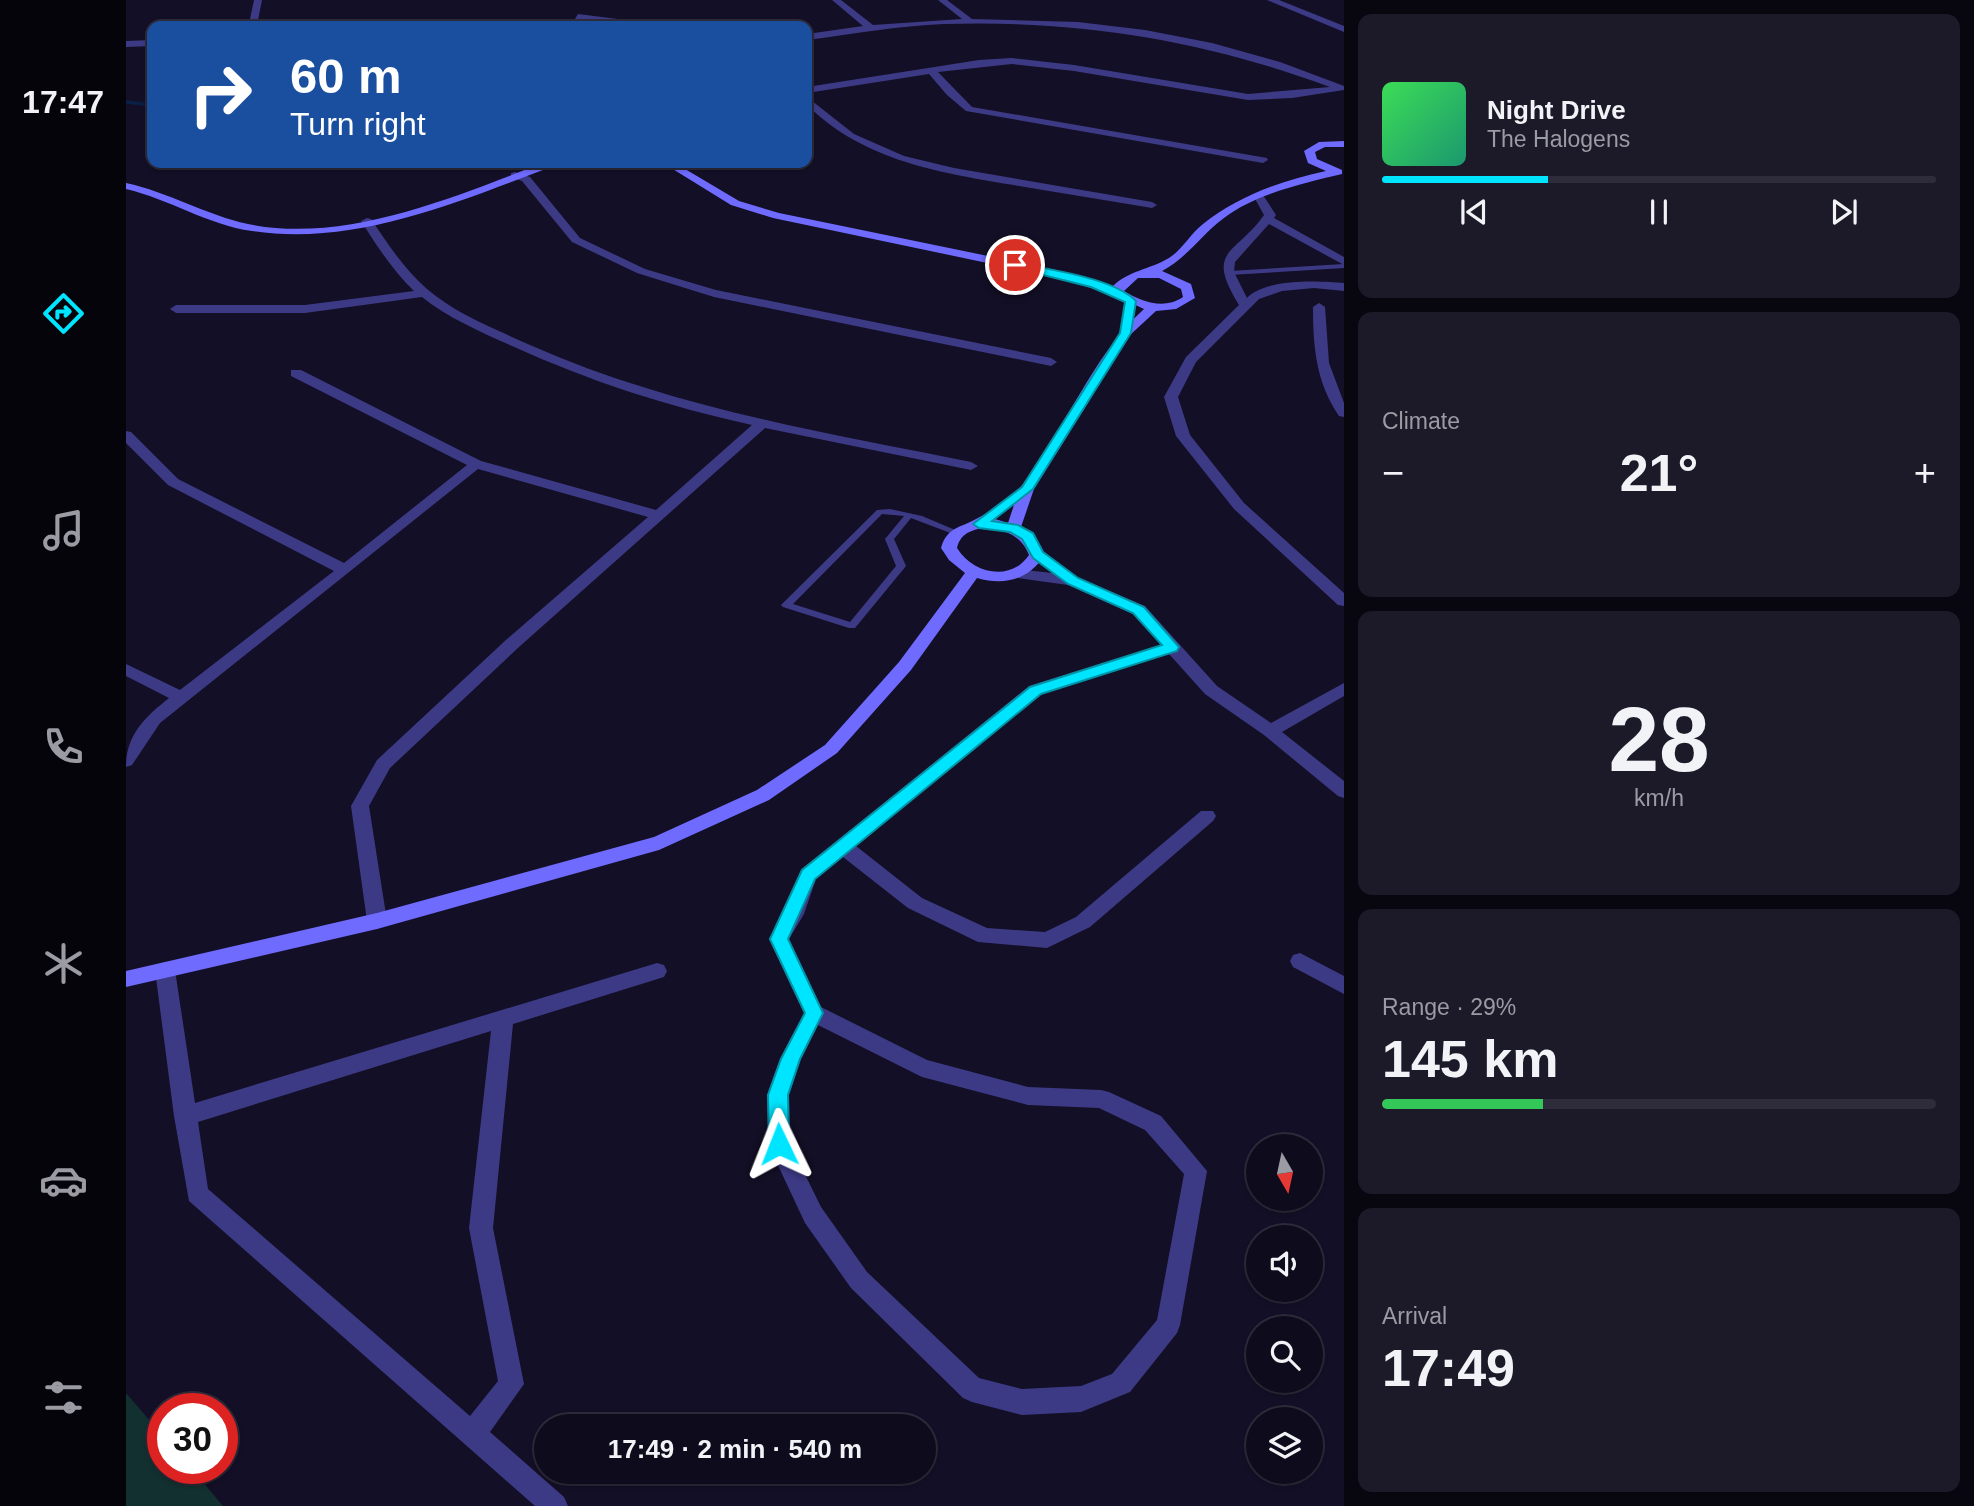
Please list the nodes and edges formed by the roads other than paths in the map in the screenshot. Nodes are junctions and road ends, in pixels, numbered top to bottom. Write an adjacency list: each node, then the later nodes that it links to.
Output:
1 (258, 0): 7 (street)
2 (836, 0): 9 (street)
3 (942, 0): 6 (street)
4 (1271, 0): 10 (street)
5 (578, 17): 8 (street)
6 (969, 20): 9 (street); 15 (street)
7 (252, 21)
8 (610, 21)
9 (870, 27): 11 (street)
10 (1344, 29)
11 (812, 36)
12 (147, 43): 13 (street)
13 (126, 44)
14 (932, 70): 15 (street); 16 (street); 19 (street)
15 (1343, 88)
16 (812, 89)
17 (812, 106): 30 (street)
18 (1344, 144): 20 (street)
19 (1262, 160)
20 (1312, 161): 24 (street); 27 (street)
21 (536, 168): 25 (street)
22 (676, 168): 26 (street)
23 (700, 168): 26 (street)
24 (1341, 173): 27 (street)
25 (515, 175): 32 (street); 49 (street)
26 (703, 181): 37 (street)
27 (1293, 181): 29 (street)
28 (126, 186): 32 (street)
29 (1259, 197): 31 (street); 33 (street)
30 (1152, 205)
31 (1268, 219): 34 (street); 36 (street)
32 (367, 221): 42 (street)
33 (1176, 259): 35 (street); 39 (street)
34 (1344, 264): 36 (lane)
35 (1149, 273): 38 (street); 39 (street)
36 (1229, 273): 44 (street)
37 (1061, 275): 38 (street); 41 (street)
38 (1125, 279): 41 (street)
39 (1181, 282): 45 (street)
40 (1344, 287): 44 (street)
41 (1118, 292): 43 (street)
42 (424, 293): 47 (street); 52 (street)
43 (1131, 301): 45 (street); 48 (street)
44 (1246, 306): 67 (street)
45 (1153, 307): 48 (street)
46 (1319, 307): 51 (street)
47 (176, 309)
48 (1125, 333): 56 (street)
49 (1051, 362)
50 (296, 373): 54 (street)
51 (1344, 414)
52 (762, 424): 55 (street); 57 (street)
53 (126, 435): 63 (street)
54 (476, 464): 57 (street); 63 (street)
55 (971, 466)
56 (1027, 489): 59 (street); 60 (street)
57 (658, 515): 77 (street)
58 (909, 515): 58 (lane); 61 (lane)
59 (979, 524): 60 (street); 61 (street)
60 (1013, 528): 62 (street)
61 (956, 533): 64 (street)
62 (1037, 555): 65 (street); 66 (street)
63 (345, 570): 71 (street)
64 (973, 572): 65 (street); 77 (street)
65 (1016, 573): 66 (street)
66 (1073, 581): 68 (street)
67 (1344, 601)
68 (1172, 647): 72 (street); 76 (street)
69 (126, 669): 71 (street)
70 (1344, 688): 72 (street)
71 (181, 697): 73 (street)
72 (1270, 731): 74 (street)
73 (126, 761)
74 (1344, 791)
75 (1207, 816): 76 (street)
76 (843, 846): 83 (street)
77 (377, 921): 79 (street)
78 (1300, 961): 82 (street)
79 (165, 970): 81 (street); 85 (street)
80 (657, 971): 84 (street)
81 (126, 979)
82 (1344, 986)
83 (814, 1013): 83 (street)
84 (503, 1018): 85 (street); 86 (street)
85 (185, 1116): 86 (street)
86 (472, 1434): 87 (street)
87 (555, 1506)

